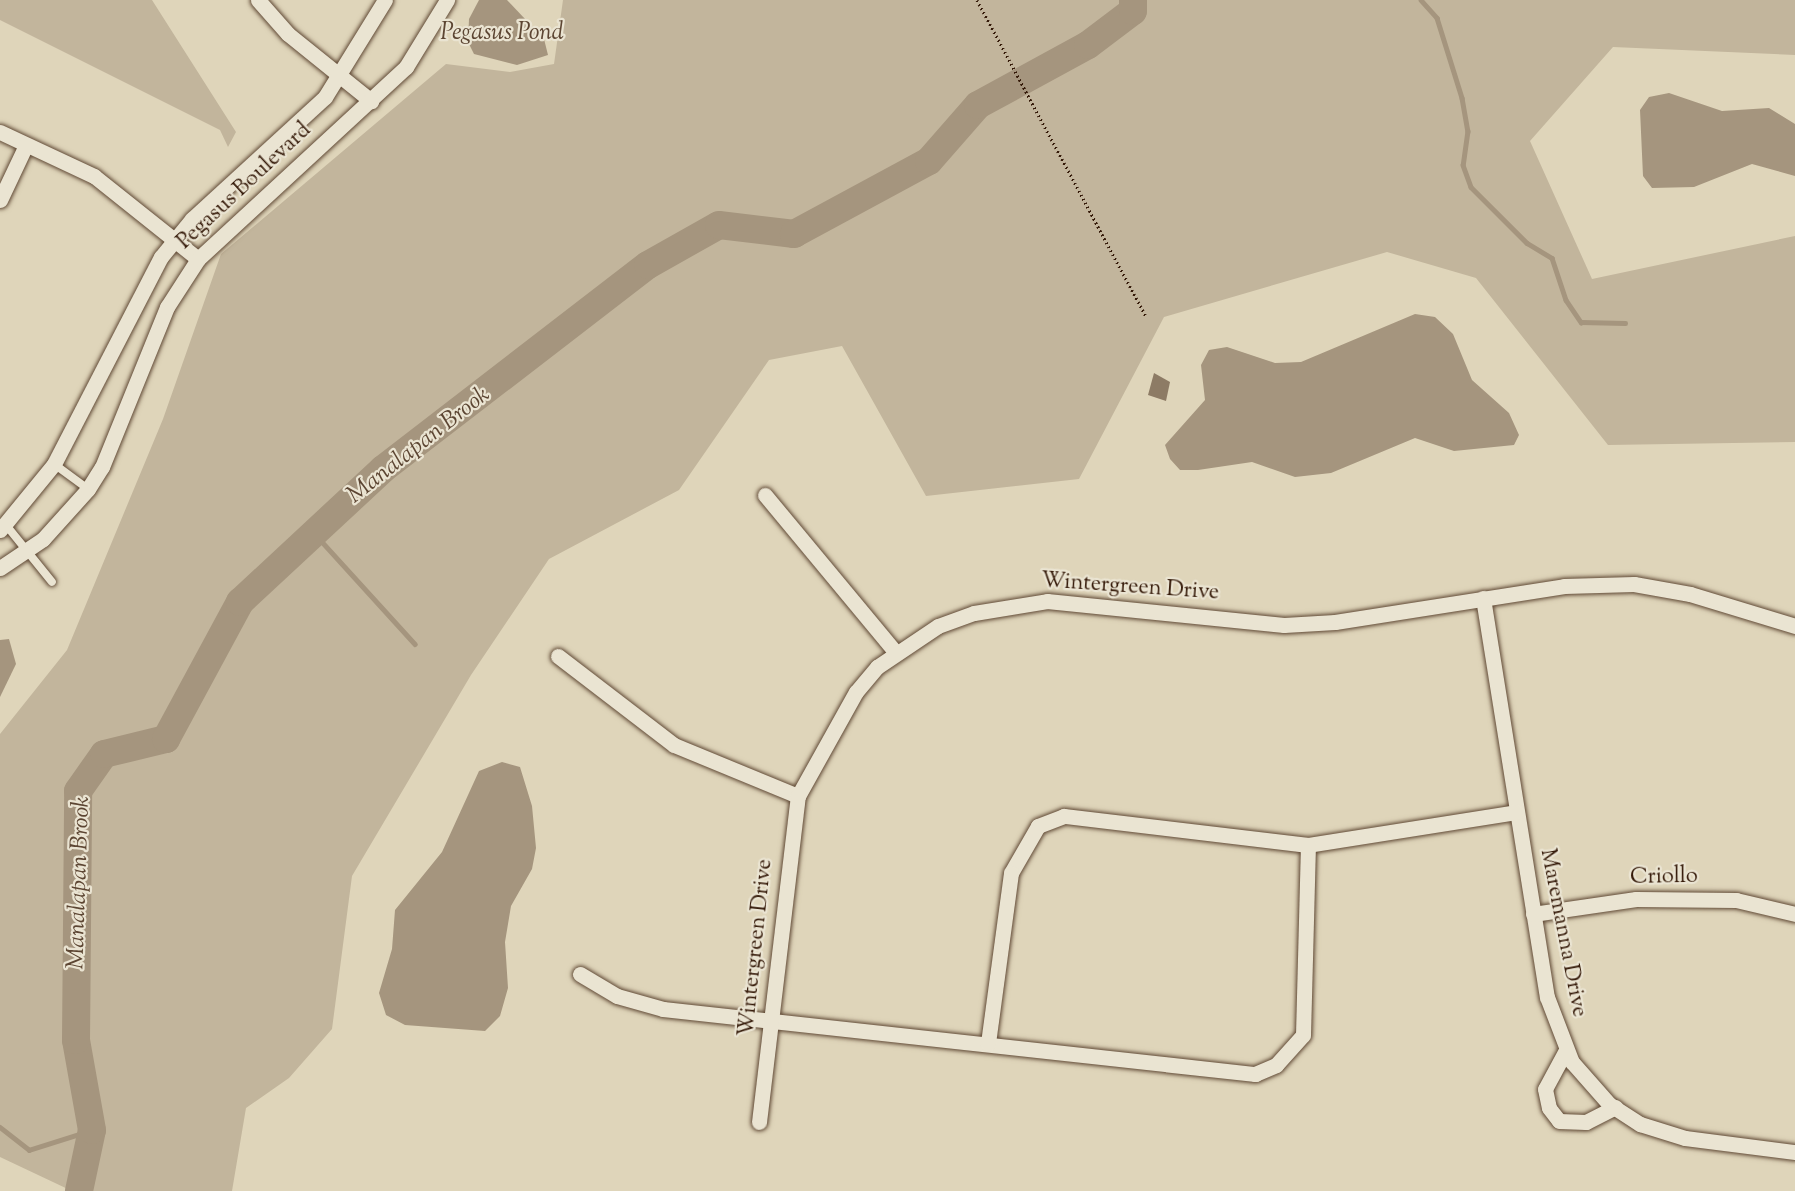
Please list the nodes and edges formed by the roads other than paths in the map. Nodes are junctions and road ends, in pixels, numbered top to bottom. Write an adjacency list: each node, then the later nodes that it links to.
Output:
1 (258, 0): 4 (street)
2 (385, 0): 4 (street, Pegasus Boulevard)
3 (447, 0): 5 (street, Pegasus Boulevard)
4 (341, 76): 5 (street); 9 (street, Pegasus Boulevard)
5 (371, 101): 10 (street, Pegasus Boulevard)
6 (0, 132): 7 (street)
7 (26, 145): 8 (street); 9 (street)
8 (0, 200)
9 (174, 239): 10 (street); 11 (street, Pegasus Boulevard)
10 (198, 259): 12 (street, Pegasus Boulevard)
11 (54, 464): 12 (lane); 14 (street, Pegasus Boulevard)
12 (88, 489): 15 (street, Pegasus Boulevard)
13 (765, 495): 20 (street)
14 (3, 527): 15 (lane)
15 (27, 552): 16 (street, Pegasus Boulevard); 17 (lane)
16 (0, 568)
17 (52, 582)
18 (1483, 598): 19 (street, Wintergreen Drive); 20 (street, Wintergreen Drive); 23 (street, Maremanna Drive)
19 (1794, 624)
20 (896, 653): 22 (street, Wintergreen Drive)
21 (558, 656): 22 (street)
22 (798, 796): 28 (street, Wintergreen Drive)
23 (1516, 812): 24 (street); 25 (street, Maremanna Drive)
24 (1308, 845): 29 (street); 29 (street)
25 (1533, 914): 26 (street, Criollo); 30 (street, Maremanna Drive)
26 (1795, 914)
27 (580, 974): 28 (street)
28 (772, 1022): 29 (street); 32 (street, Wintergreen Drive)
29 (988, 1043)
30 (1566, 1050): 31 (street, Maremanna Drive); 31 (street)
31 (1615, 1107): 33 (street, Maremanna Drive)
32 (759, 1122)
33 (1795, 1152)

